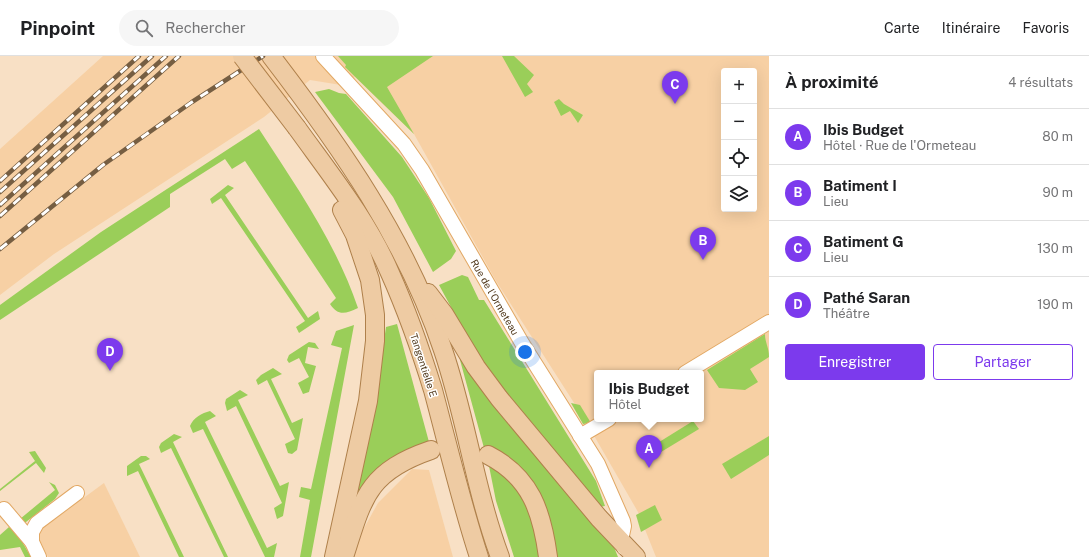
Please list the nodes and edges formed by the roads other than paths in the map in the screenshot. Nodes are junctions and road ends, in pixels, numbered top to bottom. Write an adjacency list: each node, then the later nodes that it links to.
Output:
1 (242, 56): 4 (main road, Tangentielle E, bridge)
2 (271, 56): 5 (main road)
3 (323, 56): 9 (street, Rue de l'Ormeteau)
4 (339, 185): 17 (main road); 19 (main road, Tangentielle E)
5 (438, 316): 14 (main road); 20 (main road)
6 (769, 322): 7 (street)
7 (691, 370)
8 (604, 422): 9 (street)
9 (580, 436): 14 (street, Rue de l'Ormeteau)
10 (431, 450): 18 (main road)
11 (488, 455): 21 (main road)
12 (77, 493): 15 (street)
13 (4, 509): 15 (street)
14 (620, 540): 22 (street); 23 (main road)
15 (32, 542): 16 (street)
16 (39, 557)
17 (334, 557)
18 (344, 557)
19 (479, 557)
20 (500, 557)
21 (548, 557)
22 (629, 557)
23 (636, 557)

